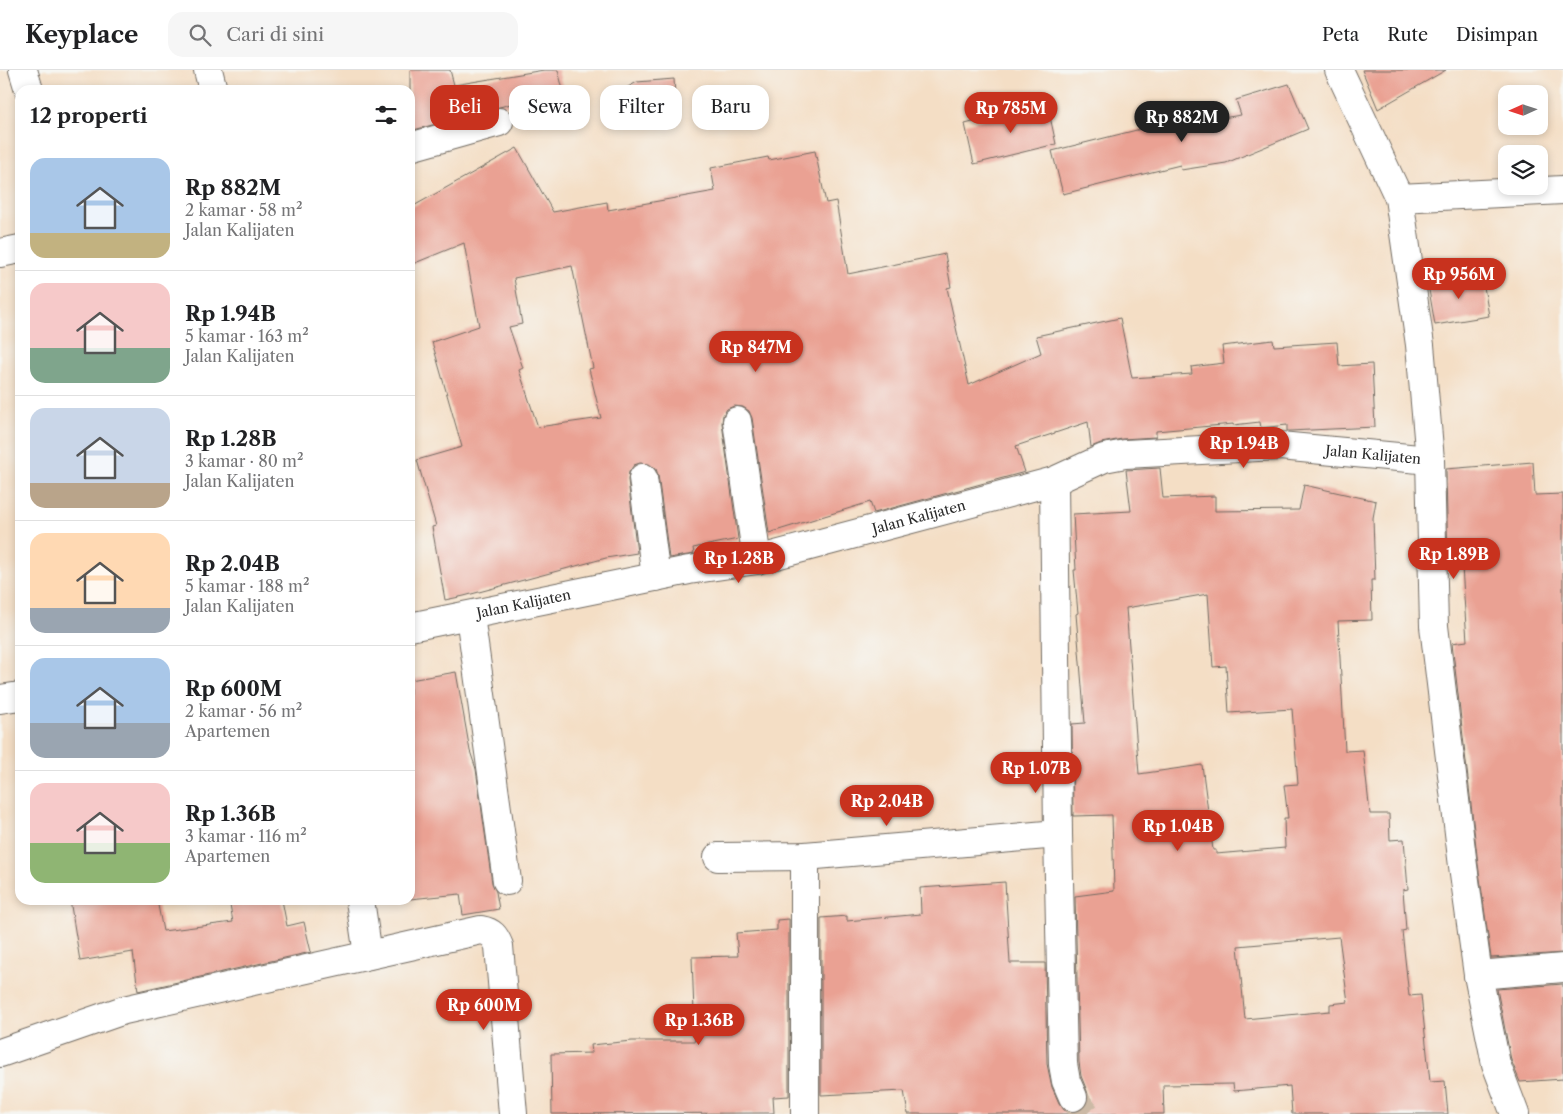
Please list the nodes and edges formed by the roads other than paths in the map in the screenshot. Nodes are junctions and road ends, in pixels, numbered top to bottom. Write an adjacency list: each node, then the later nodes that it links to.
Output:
1 (23, 70): 4 (street)
2 (208, 70): 5 (street)
3 (1339, 70): 9 (street)
4 (28, 85)
5 (212, 85)
6 (469, 130): 7 (street)
7 (415, 145)
8 (1563, 190): 9 (street)
9 (1398, 198): 13 (street)
10 (15, 250): 11 (street)
11 (0, 253)
12 (737, 421): 16 (street)
13 (1430, 460): 15 (street, Jalan Kalijaten); 29 (street)
14 (643, 478): 17 (street)
15 (1054, 481): 16 (street, Jalan Kalijaten); 22 (street)
16 (758, 560): 17 (street, Jalan Kalijaten)
17 (656, 577): 18 (street, Jalan Kalijaten)
18 (470, 616): 19 (street, Jalan Kalijaten); 25 (street)
19 (415, 626)
20 (15, 696): 21 (street)
21 (0, 698)
22 (1058, 834): 23 (street); 31 (street)
23 (805, 856): 24 (street); 33 (street)
24 (718, 857)
25 (506, 881)
26 (361, 905): 27 (street)
27 (368, 955): 30 (street); 32 (street)
28 (1563, 968): 29 (street)
29 (1478, 975): 34 (street)
30 (0, 1053)
31 (1073, 1097)
32 (513, 1114)
33 (805, 1114)
34 (1514, 1114)

